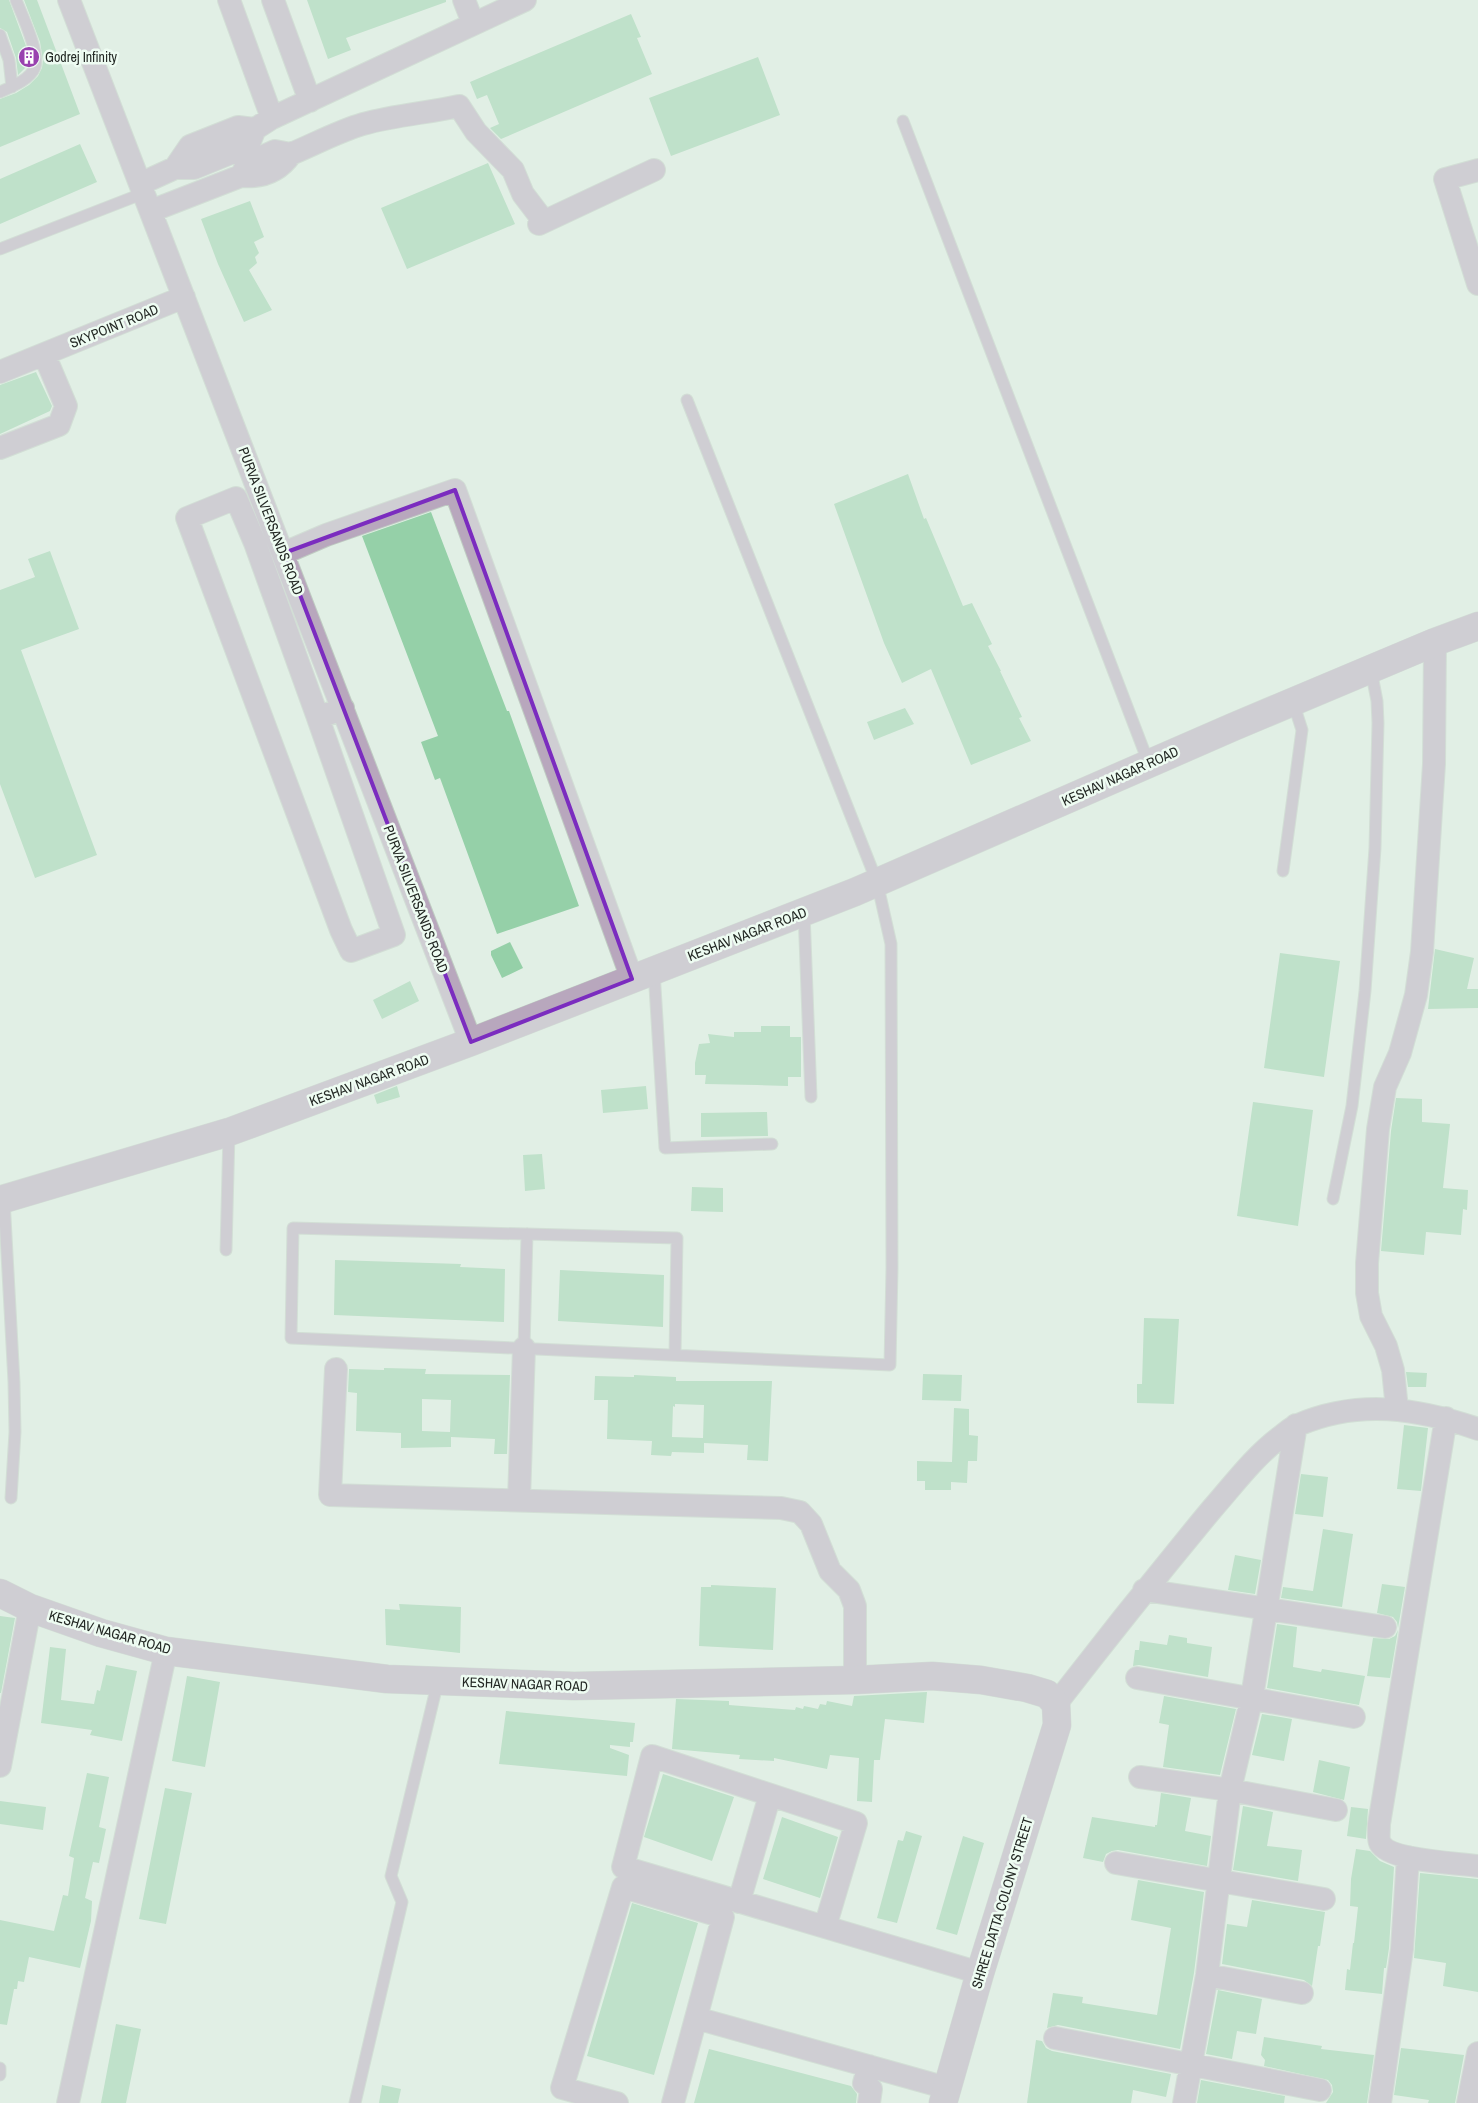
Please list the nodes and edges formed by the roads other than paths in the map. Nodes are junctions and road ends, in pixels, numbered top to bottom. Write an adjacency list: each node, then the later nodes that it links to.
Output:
1 (16, 0): 9 (lane)
2 (70, 0): 16 (street, PURVA SILVERSANDS ROAD)
3 (229, 0): 13 (street)
4 (273, 0): 11 (street)
5 (464, 0): 7 (street)
6 (525, 0): 7 (street)
7 (473, 23): 11 (street)
8 (0, 35): 9 (lane)
9 (12, 87): 10 (lane)
10 (0, 92)
11 (310, 102): 13 (street)
12 (903, 121): 31 (lane)
13 (264, 123): 16 (street)
14 (654, 170): 16 (street)
15 (1478, 170): 18 (street)
16 (145, 196): 17 (lane); 19 (street, PURVA SILVERSANDS ROAD)
17 (0, 249)
18 (1478, 284)
19 (184, 297): 20 (street, SKYPOINT ROAD); 24 (street, PURVA SILVERSANDS ROAD)
20 (44, 354): 21 (street, SKYPOINT ROAD); 23 (street)
21 (0, 372)
22 (687, 400): 33 (lane)
23 (0, 448)
24 (284, 553): 29 (street, PURVA SILVERSANDS ROAD); 35 (street)
25 (1478, 626): 26 (street, KESHAV NAGAR ROAD)
26 (1435, 642): 27 (street, KESHAV NAGAR ROAD); 47 (street)
27 (1371, 669): 28 (street, KESHAV NAGAR ROAD); 40 (lane)
28 (1293, 702): 31 (street, KESHAV NAGAR ROAD); 32 (lane)
29 (343, 708): 30 (street); 36 (street, PURVA SILVERSANDS ROAD)
30 (318, 718): 30 (street)
31 (1149, 764): 33 (street, KESHAV NAGAR ROAD)
32 (1283, 871)
33 (877, 882): 34 (street, KESHAV NAGAR ROAD); 45 (lane)
34 (804, 912): 35 (street, KESHAV NAGAR ROAD); 37 (lane)
35 (643, 975): 36 (street, KESHAV NAGAR ROAD); 39 (lane)
36 (470, 1042): 38 (street, KESHAV NAGAR ROAD)
37 (811, 1097)
38 (229, 1132): 41 (street, KESHAV NAGAR ROAD); 43 (lane)
39 (772, 1144)
40 (1333, 1199)
41 (2, 1200): 51 (lane)
42 (527, 1234): 44 (lane); 44 (lane); 45 (lane)
43 (226, 1250)
44 (524, 1348): 45 (lane); 52 (street)
45 (675, 1355)
46 (336, 1369): 52 (street)
47 (1397, 1409): 48 (street); 49 (street)
48 (1446, 1418): 50 (street); 70 (street)
49 (1296, 1425): 53 (street); 56 (street)
50 (1478, 1429)
51 (11, 1498)
52 (519, 1500): 60 (street)
53 (1144, 1590): 56 (street); 63 (street)
54 (0, 1593): 55 (street, KESHAV NAGAR ROAD)
55 (30, 1608): 58 (street, KESHAV NAGAR ROAD); 65 (street)
56 (1267, 1610): 57 (street); 62 (street)
57 (1385, 1627)
58 (166, 1651): 61 (street, KESHAV NAGAR ROAD); 89 (street)
59 (1137, 1678): 62 (street)
60 (855, 1680): 61 (street, KESHAV NAGAR ROAD); 63 (street, KESHAV NAGAR ROAD)
61 (438, 1681): 90 (lane)
62 (1252, 1697): 64 (street); 67 (street)
63 (1056, 1704): 77 (street, SHREE DATTA COLONY STREET)
64 (1354, 1717)
65 (0, 1766)
66 (1140, 1777): 67 (street)
67 (1230, 1790): 69 (street); 73 (street)
68 (770, 1795): 75 (street); 75 (street); 76 (street)
69 (1336, 1810)
70 (1408, 1857): 72 (street); 95 (street)
71 (1116, 1863): 73 (street)
72 (1478, 1866)
73 (1219, 1882): 74 (street); 78 (street)
74 (1324, 1899)
75 (739, 1902): 76 (street)
76 (825, 1927): 77 (street)
77 (980, 1973): 88 (street, SHREE DATTA COLONY STREET)
78 (1207, 1975): 79 (street); 83 (street)
79 (1302, 1993)
80 (696, 2018): 84 (street); 91 (street); 92 (street)
81 (1055, 2038): 83 (street)
82 (1478, 2052): 96 (street)
83 (1192, 2064): 87 (street); 94 (street)
84 (870, 2066): 88 (street); 93 (street)
85 (0, 2068): 86 (lane)
86 (0, 2075)
87 (1320, 2090)
88 (945, 2096)
89 (68, 2103)
90 (356, 2103)
91 (617, 2103)
92 (673, 2103)
93 (869, 2103)
94 (1184, 2103)
95 (1380, 2103)
96 (1468, 2103)

